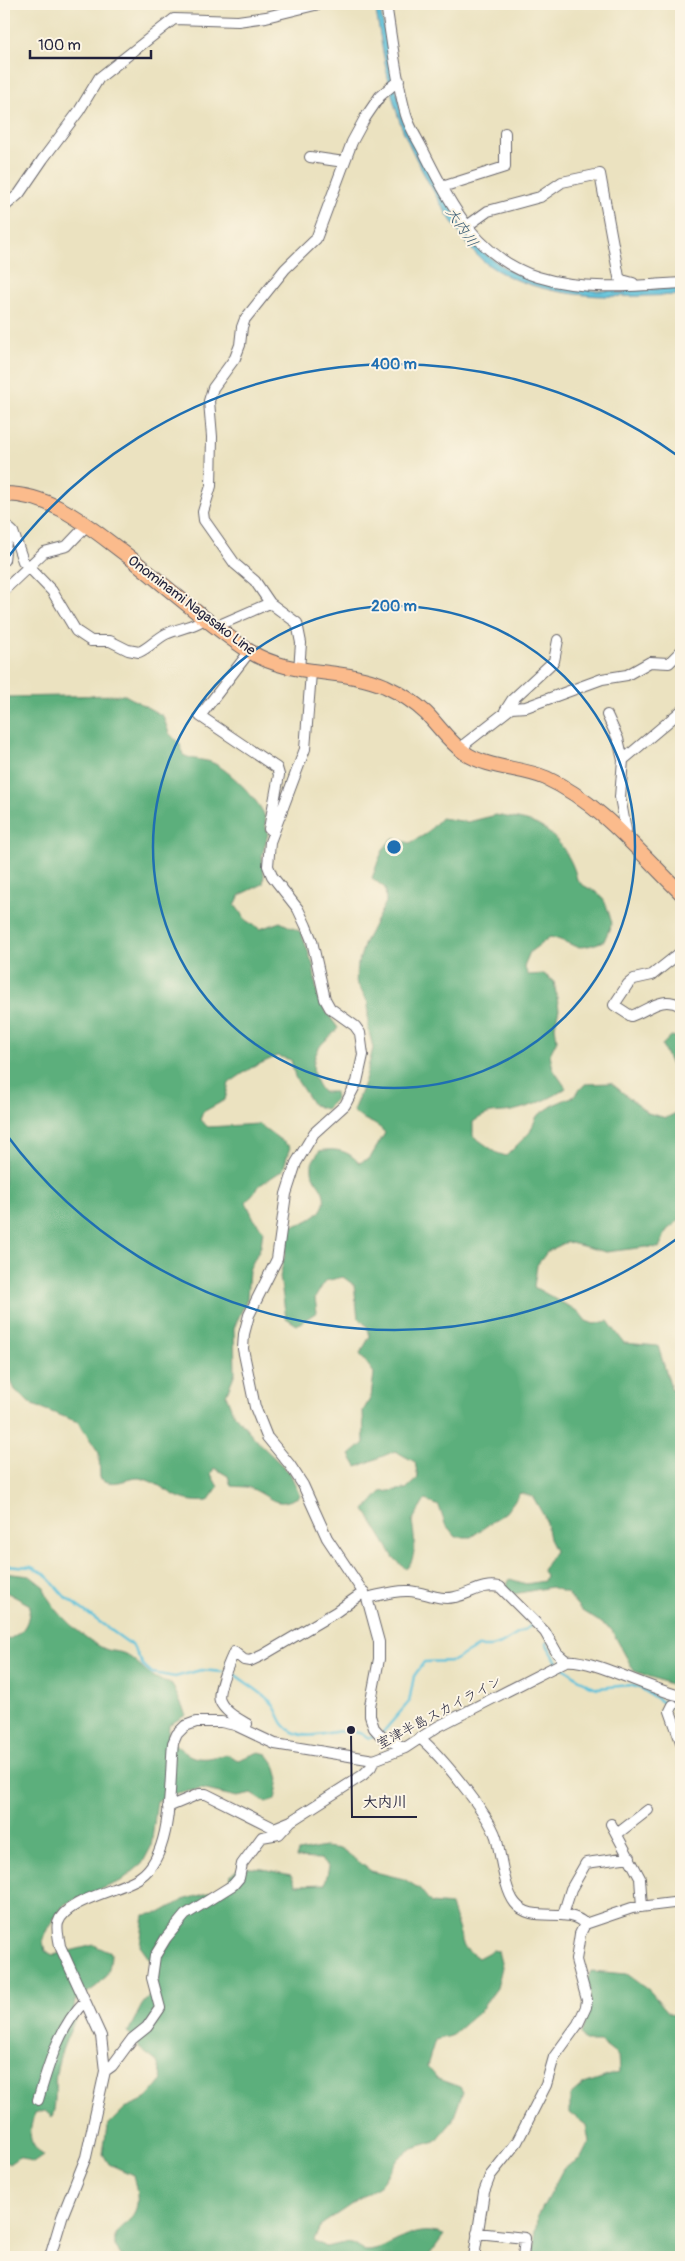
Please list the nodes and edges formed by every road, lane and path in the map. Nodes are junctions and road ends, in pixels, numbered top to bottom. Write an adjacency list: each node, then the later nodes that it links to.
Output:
1 (319, 4): 8 (street)
2 (386, 4): 3 (street)
3 (395, 83): 6 (street); 7 (street)
4 (505, 133): 7 (street)
5 (310, 157): 6 (street)
6 (344, 162): 19 (street)
7 (442, 187): 9 (street)
8 (4, 207)
9 (467, 226): 11 (street); 11 (street)
10 (681, 283): 11 (street)
11 (636, 286)
12 (4, 494): 14 (main road, Onominami Nagasako Line)
13 (4, 524): 17 (street)
14 (87, 525): 17 (street); 20 (main road, Onominami Nagasako Line)
15 (4, 534): 16 (street)
16 (4, 560)
17 (29, 567): 18 (street); 20 (street)
18 (4, 590)
19 (270, 603): 21 (street); 25 (street)
20 (206, 617): 21 (main road, Onominami Nagasako Line)
21 (217, 626): 23 (main road, Onominami Nagasako Line)
22 (558, 640): 26 (street)
23 (250, 651): 25 (main road, Onominami Nagasako Line); 31 (street)
24 (681, 651): 26 (street)
25 (305, 671): 29 (main road, Onominami Nagasako Line); 31 (street)
26 (505, 711): 29 (street)
27 (681, 711): 30 (street)
28 (608, 715): 30 (street)
29 (464, 752): 32 (main road, Onominami Nagasako Line)
30 (623, 760): 32 (street)
31 (274, 832): 36 (street)
32 (623, 836): 33 (main road, Onominami Nagasako Line)
33 (681, 893)
34 (681, 952): 35 (street)
35 (681, 1006)
36 (365, 1595): 37 (street); 41 (street); 44 (street)
37 (566, 1661): 38 (street); 42 (street, 室津半島スカイライン)
38 (666, 1693): 39 (street); 40 (street)
39 (681, 1696)
40 (674, 1708): 43 (street)
41 (251, 1732): 45 (street, 室津半島スカイライン); 46 (street, 室津半島スカイライン)
42 (420, 1738): 44 (street, 室津半島スカイライン); 54 (street)
43 (681, 1742)
44 (405, 1748): 45 (street, 室津半島スカイライン)
45 (374, 1760): 48 (street)
46 (168, 1807): 48 (street); 56 (street, 室津半島スカイライン)
47 (648, 1810): 50 (street)
48 (291, 1821): 57 (street)
49 (612, 1824): 50 (street)
50 (617, 1834): 51 (street)
51 (630, 1857): 53 (street); 54 (street)
52 (681, 1902): 53 (street)
53 (642, 1907): 55 (street)
54 (564, 1915): 55 (street)
55 (585, 1924): 59 (street)
56 (85, 2001): 57 (street, 室津半島スカイライン); 58 (street)
57 (105, 2071): 60 (street, 室津半島スカイライン)
58 (38, 2100)
59 (477, 2233): 61 (street); 62 (street)
60 (50, 2257)
61 (474, 2257)
62 (523, 2257)

